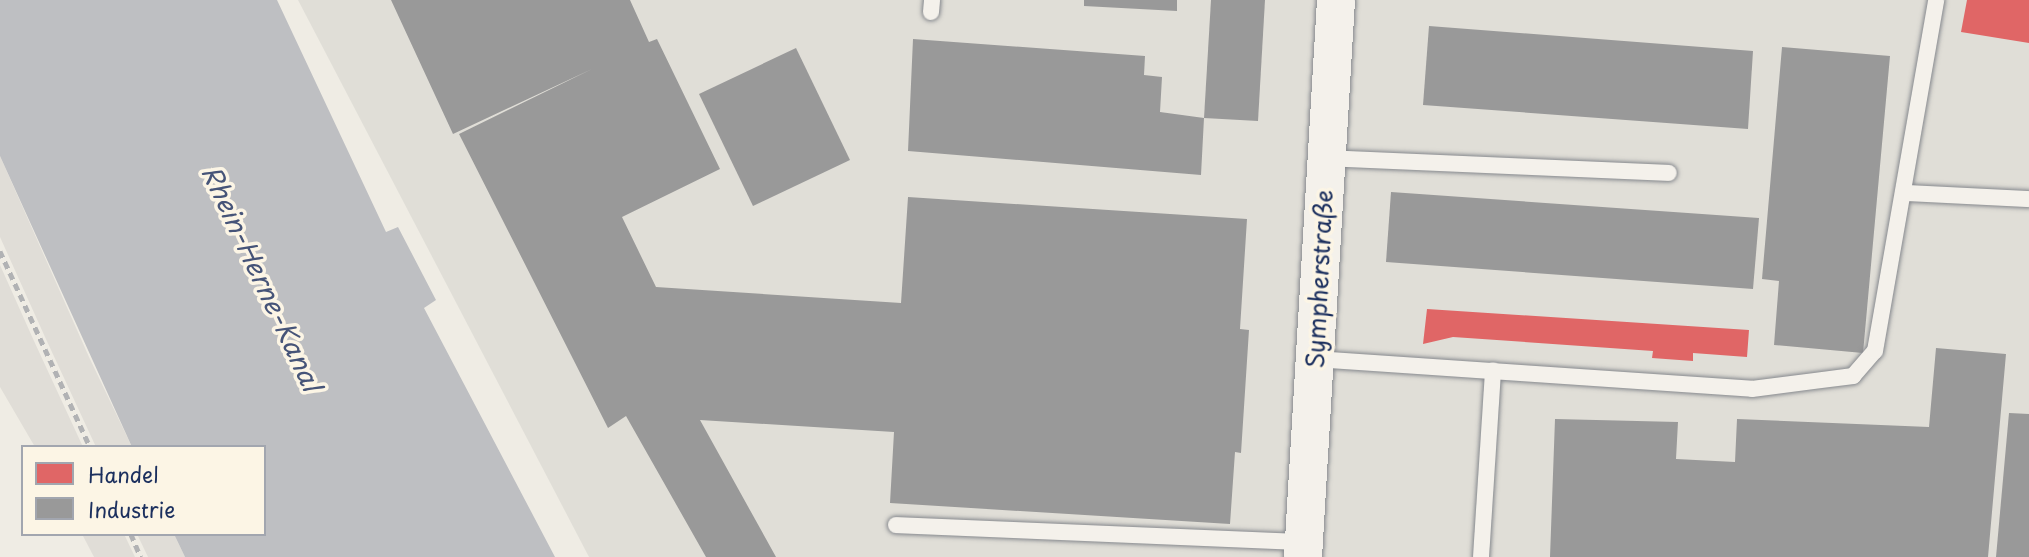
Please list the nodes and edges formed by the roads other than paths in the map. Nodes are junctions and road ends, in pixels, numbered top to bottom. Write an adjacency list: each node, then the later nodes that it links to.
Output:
1 (1336, 0): 3 (street, Sympherstraße)
2 (1936, 0): 5 (lane)
3 (1326, 158): 4 (lane); 7 (street, Sympherstraße)
4 (1669, 173)
5 (1905, 193): 6 (lane); 8 (lane)
6 (2029, 199)
7 (1315, 359): 8 (lane); 10 (street, Sympherstraße)
8 (1493, 370): 11 (lane)
9 (896, 525): 10 (lane)
10 (1303, 550)
11 (1481, 557)

